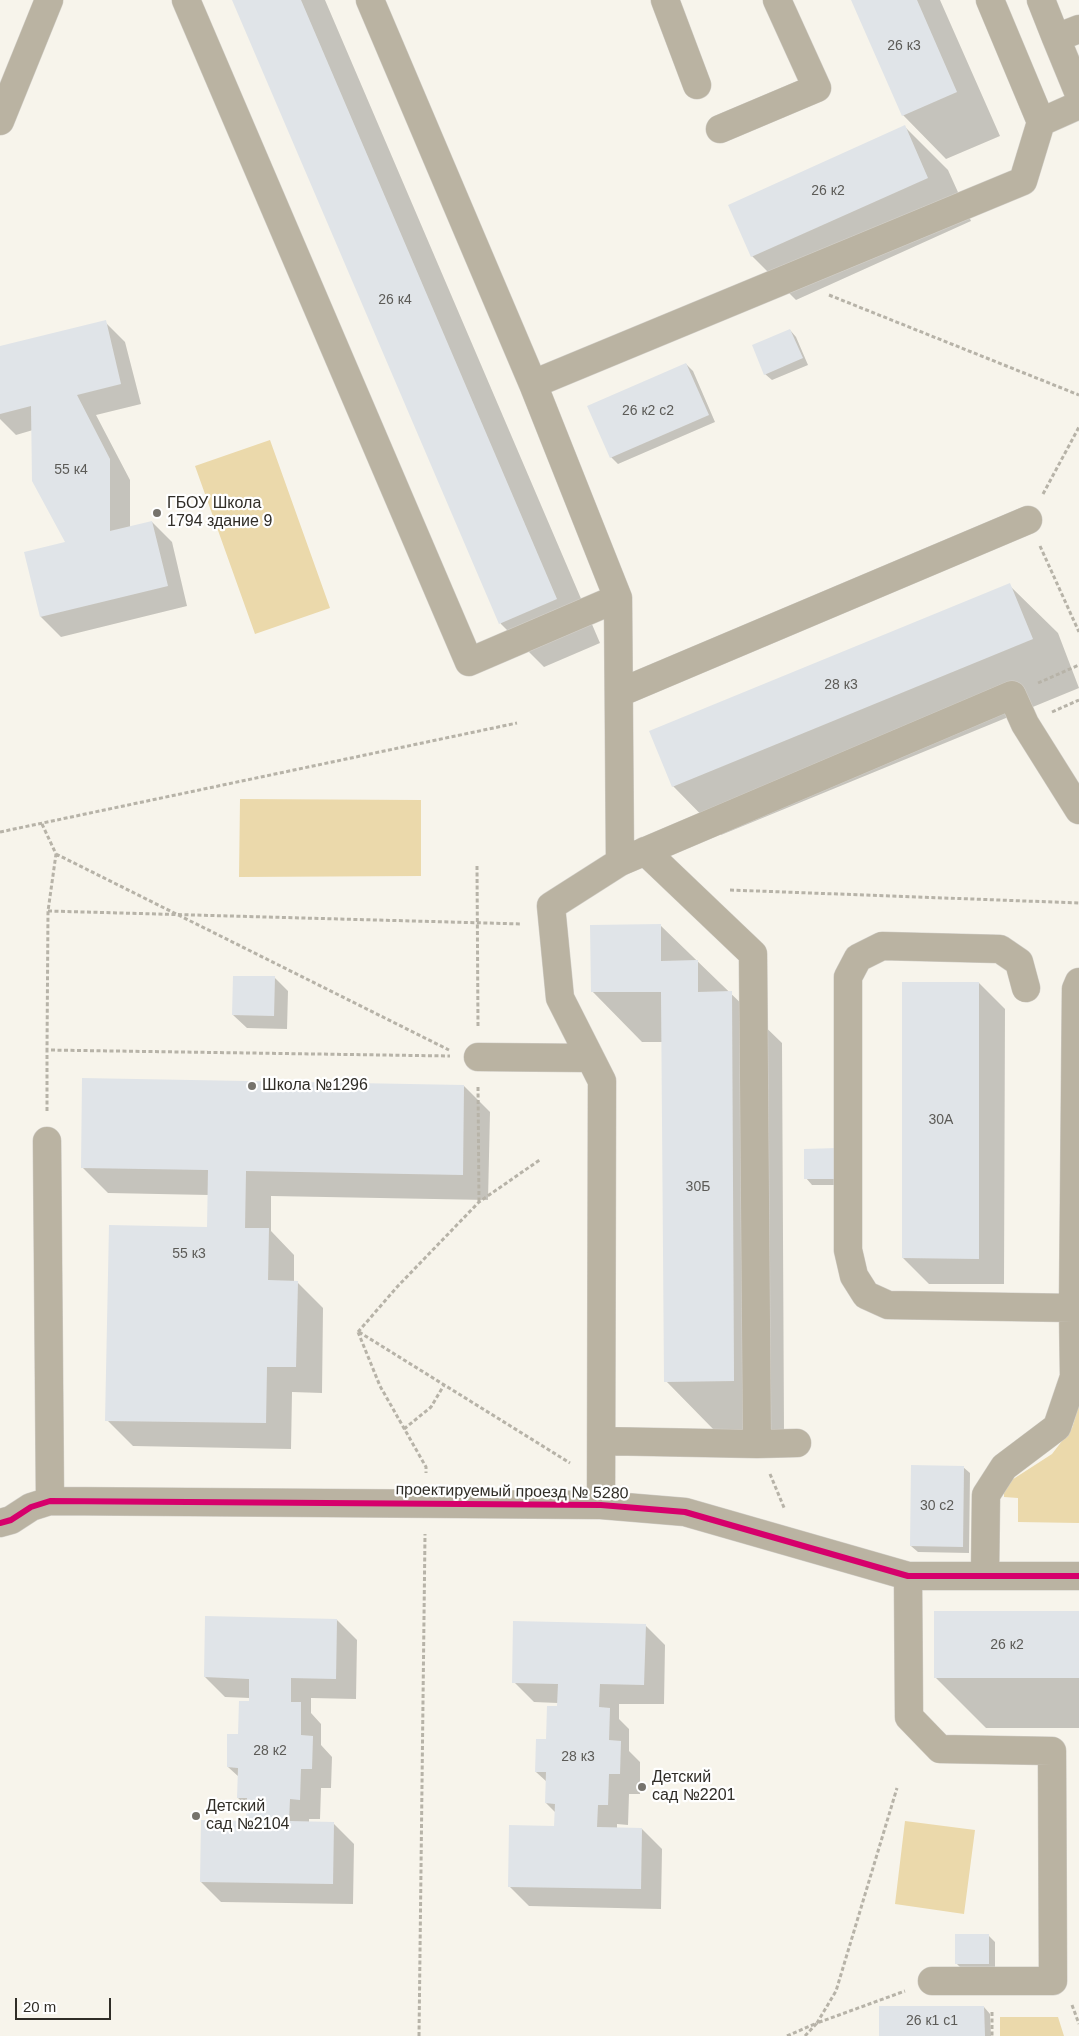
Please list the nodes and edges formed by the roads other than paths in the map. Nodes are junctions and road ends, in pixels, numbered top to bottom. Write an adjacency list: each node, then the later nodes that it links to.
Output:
1 (49, 0): 12 (street)
2 (186, 0): 17 (street)
3 (370, 0): 15 (street)
4 (665, 0): 9 (street)
5 (777, 0): 14 (street)
6 (990, 0): 13 (street)
7 (1041, 0): 8 (street)
8 (1068, 34): 10 (street)
9 (696, 85)
10 (1079, 94)
11 (1079, 105): 13 (street)
12 (0, 121)
13 (1041, 122): 15 (street)
14 (720, 130)
15 (533, 384): 17 (street)
16 (1028, 520): 18 (street)
17 (618, 598): 18 (street)
18 (619, 693): 21 (street)
19 (1079, 810): 20 (street)
20 (645, 852): 21 (street); 30 (street)
21 (620, 862): 25 (street)
22 (1079, 982): 27 (street)
23 (1026, 988): 27 (street)
24 (470, 1057): 25 (street)
25 (590, 1058): 29 (street)
26 (47, 1140): 33 (street)
27 (1073, 1308): 28 (street)
28 (1076, 1377): 35 (street)
29 (602, 1441): 30 (street); 32 (street)
30 (757, 1444): 31 (street)
31 (797, 1444)
32 (602, 1494): 33 (street, проектируемый проезд № 5280); 36 (street, проектируемый проезд № 5280)
33 (50, 1501): 34 (street, проектируемый проезд № 5280)
34 (0, 1524)
35 (985, 1575): 36 (street, проектируемый проезд № 5280); 37 (street, проектируемый проезд № 5280)
36 (908, 1576): 38 (street)
37 (1079, 1576)
38 (932, 1981)

